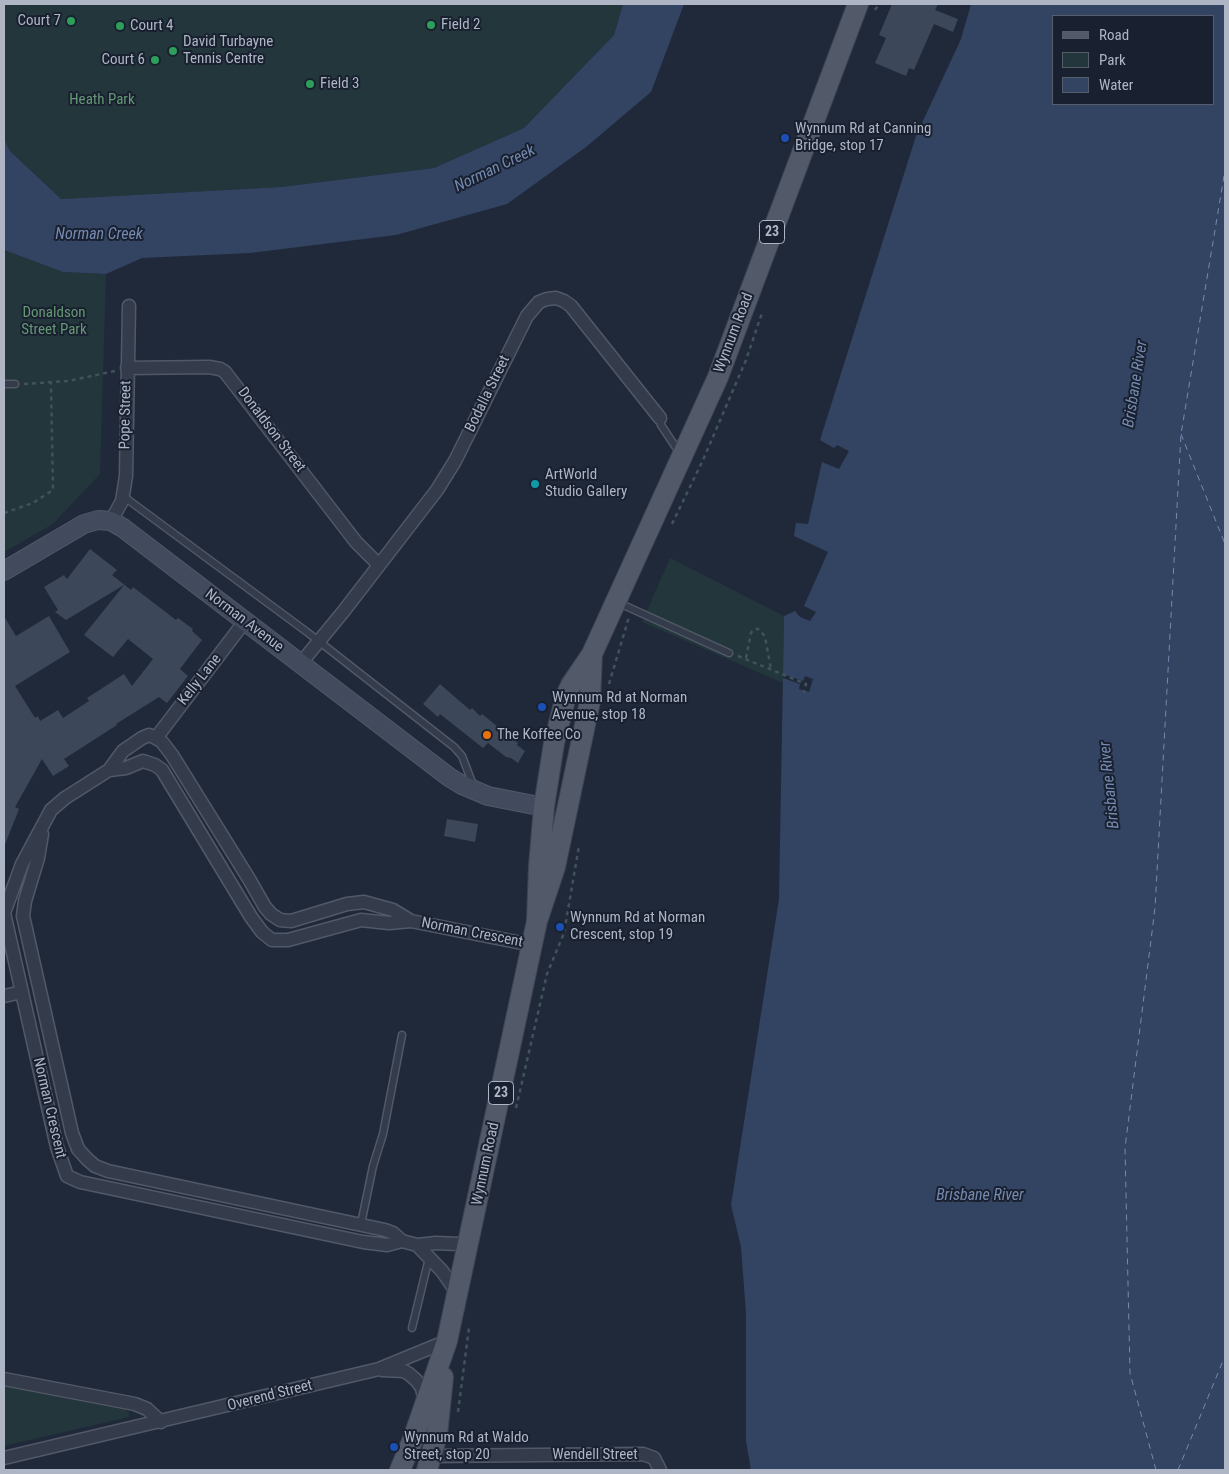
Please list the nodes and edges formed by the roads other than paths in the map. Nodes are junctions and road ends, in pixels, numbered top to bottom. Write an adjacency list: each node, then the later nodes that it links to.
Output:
1 (858, 4): 7 (main road, Wynnum Road / 23)
2 (129, 306): 3 (street, Pope Street)
3 (127, 368): 8 (street, Pope Street); 10 (street, Donaldson Street)
4 (4, 384): 5 (lane)
5 (15, 384)
6 (660, 418): 7 (lane, Bodalla Street); 10 (street, Bodalla Street)
7 (682, 458): 12 (main road, Wynnum Road / 23)
8 (123, 496): 9 (street, Pope Street); 14 (lane, Norman Avenue)
9 (111, 521): 11 (street); 13 (street, Norman Avenue)
10 (379, 565): 14 (street, Bodalla Street)
11 (4, 571)
12 (614, 601): 15 (lane); 16 (main road, Wynnum Road / 23)
13 (245, 621): 17 (street, Norman Avenue); 18 (street, Kelly Lane)
14 (319, 642): 17 (street, Bodalla Street); 20 (lane, Norman Avenue)
15 (729, 653)
16 (592, 654): 21 (main road, Wynnum Road / 23); 22 (main road, Wynnum Road / 23)
17 (301, 663): 20 (street, Norman Avenue)
18 (156, 738): 19 (street, Norman Crescent); 24 (street, Norman Crescent)
19 (109, 770): 23 (street, Norman Crescent); 24 (street, Norman Crescent)
20 (475, 792): 21 (street, Norman Avenue)
21 (544, 807): 22 (main road, Norman Avenue); 25 (main road, Wynnum Road / 23)
22 (566, 811): 25 (main road, Wynnum Road / 23)
23 (42, 826): 27 (street, Norman Crescent); 30 (street, Norman Crescent)
24 (411, 921): 26 (street, Norman Crescent)
25 (537, 921): 26 (main road, Wynnum Road / 23)
26 (532, 945): 31 (main road, Wynnum Road / 23)
27 (22, 992): 28 (street); 32 (street, Norman Crescent)
28 (4, 996)
29 (402, 1035): 30 (lane)
30 (361, 1224): 32 (street, Norman Crescent)
31 (470, 1240): 33 (street, Norman Crescent); 35 (main road, Wynnum Road / 23)
32 (402, 1241): 33 (street, Norman Crescent)
33 (417, 1245): 34 (street)
34 (429, 1257): 35 (street); 36 (lane)
35 (458, 1294): 37 (main road, Wynnum Road / 23)
36 (412, 1328)
37 (446, 1344): 38 (street, Overend Street); 40 (main road, Wynnum Road / 23); 43 (main road, Wynnum Road / 23)
38 (379, 1370): 40 (street, Overend Street); 41 (street, Overend Street)
39 (4, 1379): 41 (street)
40 (426, 1404): 44 (main road, Wynnum Road / 23)
41 (161, 1422): 42 (street, Overend Street)
42 (4, 1458)
43 (429, 1463): 45 (main road); 46 (street, Wendell Street)
44 (400, 1470)
45 (405, 1470)
46 (660, 1470)

